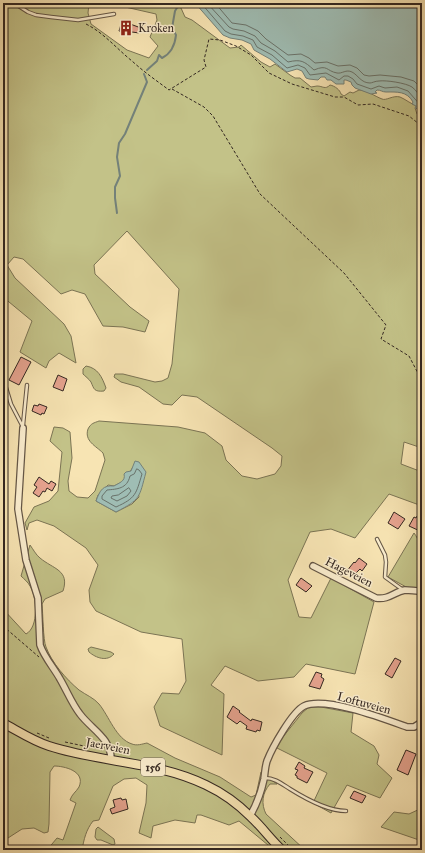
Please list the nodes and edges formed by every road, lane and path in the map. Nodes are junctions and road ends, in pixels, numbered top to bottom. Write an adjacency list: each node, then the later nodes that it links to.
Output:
1 (14, 3): 3 (lane)
2 (114, 14): 3 (lane)
3 (78, 20): 4 (path)
4 (172, 88): 5 (path); 7 (path)
5 (422, 124)
6 (3, 378): 9 (lane)
7 (422, 380)
8 (27, 385): 9 (lane)
9 (23, 428): 21 (street)
10 (377, 539): 12 (lane)
11 (313, 566): 12 (street, Hageveien)
12 (403, 590): 13 (street, Hageveien)
13 (422, 591)
14 (3, 626): 15 (path)
15 (40, 658)
16 (422, 722): 22 (street, Loftuveien)
17 (3, 723): 21 (main road, Jaerveien / 156)
18 (35, 732): 19 (path)
19 (52, 739)
20 (60, 741): 21 (path)
21 (110, 755): 24 (main road, Jaerveien / 156)
22 (264, 778): 23 (lane); 24 (street, Loftuveien)
23 (346, 811)
24 (250, 816): 26 (main road, Jaerveien / 156)
25 (276, 833): 27 (path)
26 (282, 850)
27 (293, 850)

